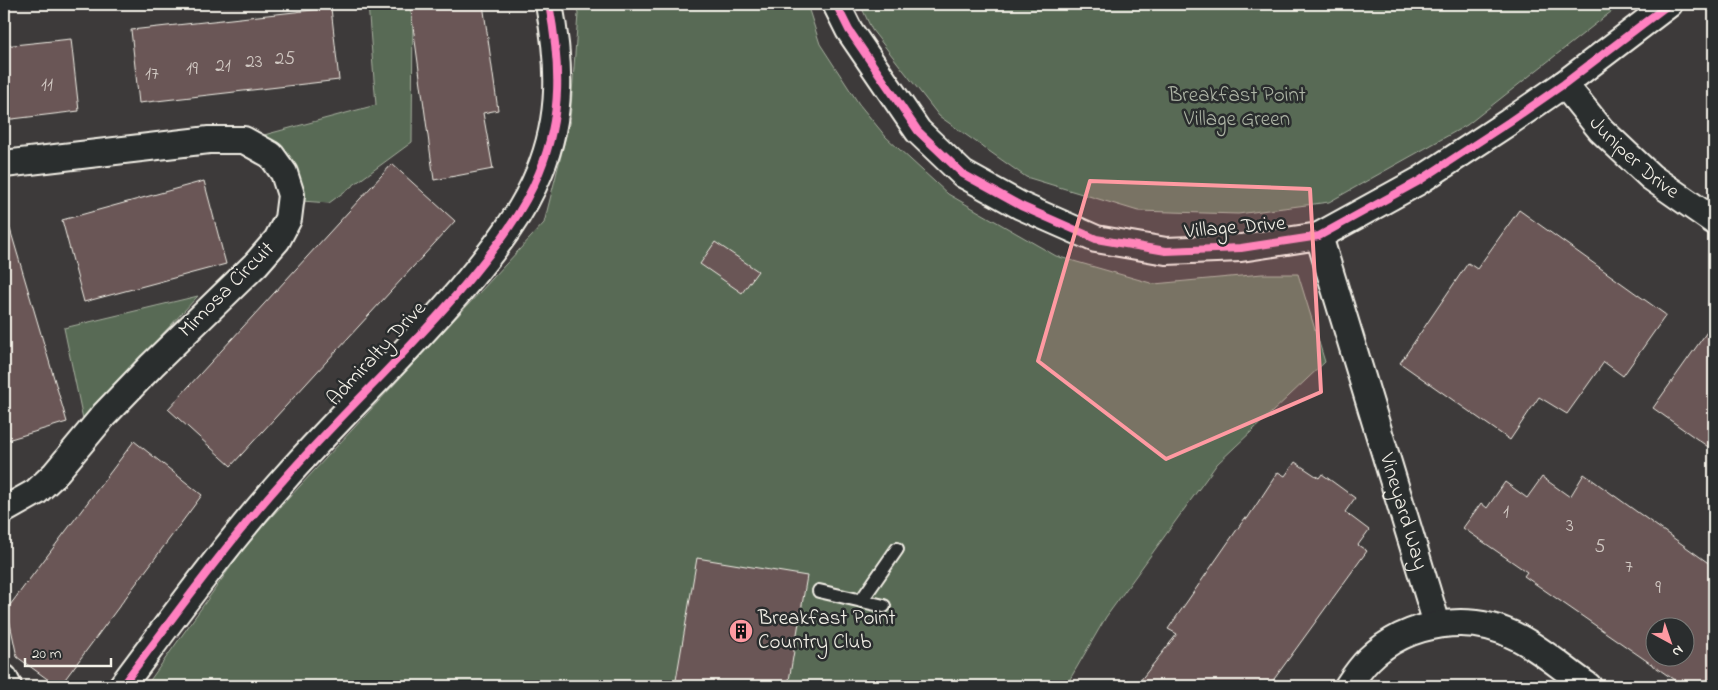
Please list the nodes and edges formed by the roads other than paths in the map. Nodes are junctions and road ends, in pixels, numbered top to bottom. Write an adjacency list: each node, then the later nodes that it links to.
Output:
1 (549, 4): 16 (street, Admiralty Drive)
2 (836, 4): 7 (street, Village Drive)
3 (1670, 4): 4 (street, Village Drive)
4 (1564, 84): 6 (street, Juniper Drive); 7 (street, Village Drive)
5 (4, 164): 8 (street, Mimosa Circuit)
6 (1714, 221)
7 (1320, 236): 13 (street, Vineyard Way)
8 (4, 510)
9 (897, 549): 11 (lane)
10 (819, 591): 11 (lane)
11 (861, 601): 12 (lane)
12 (884, 606)
13 (1437, 624): 17 (street); 18 (street)
14 (4, 678): 15 (street)
15 (8, 686)
16 (122, 686)
17 (1348, 686)
18 (1588, 686)

